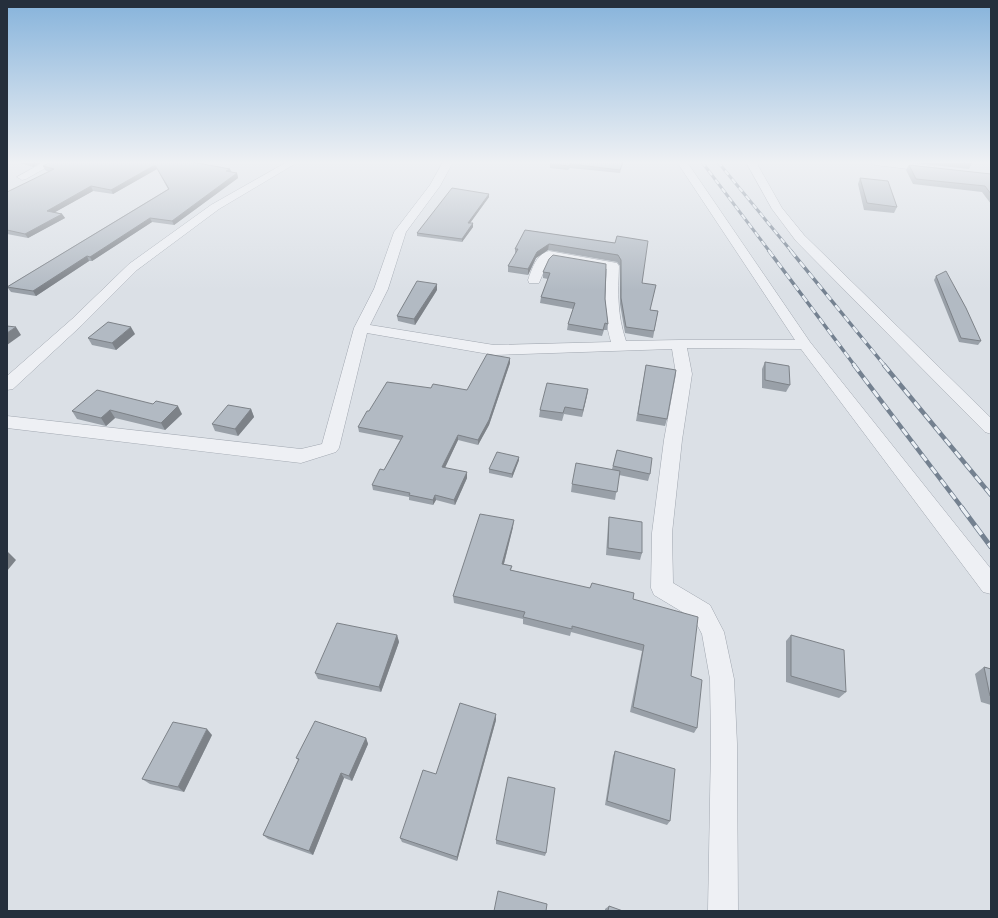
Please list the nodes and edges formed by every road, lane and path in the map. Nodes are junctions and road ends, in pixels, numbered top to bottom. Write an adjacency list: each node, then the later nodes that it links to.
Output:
1 (218, 205): 10 (street)
2 (421, 205): 6 (street)
3 (710, 205): 8 (street)
4 (775, 205): 12 (street)
5 (534, 280): 9 (street)
6 (361, 328): 9 (street); 11 (street)
7 (679, 344): 8 (street); 9 (street); 14 (street)
8 (805, 345): 13 (street)
9 (620, 346)
10 (7, 385)
11 (7, 422)
12 (991, 428)
13 (991, 585)
14 (723, 911)

